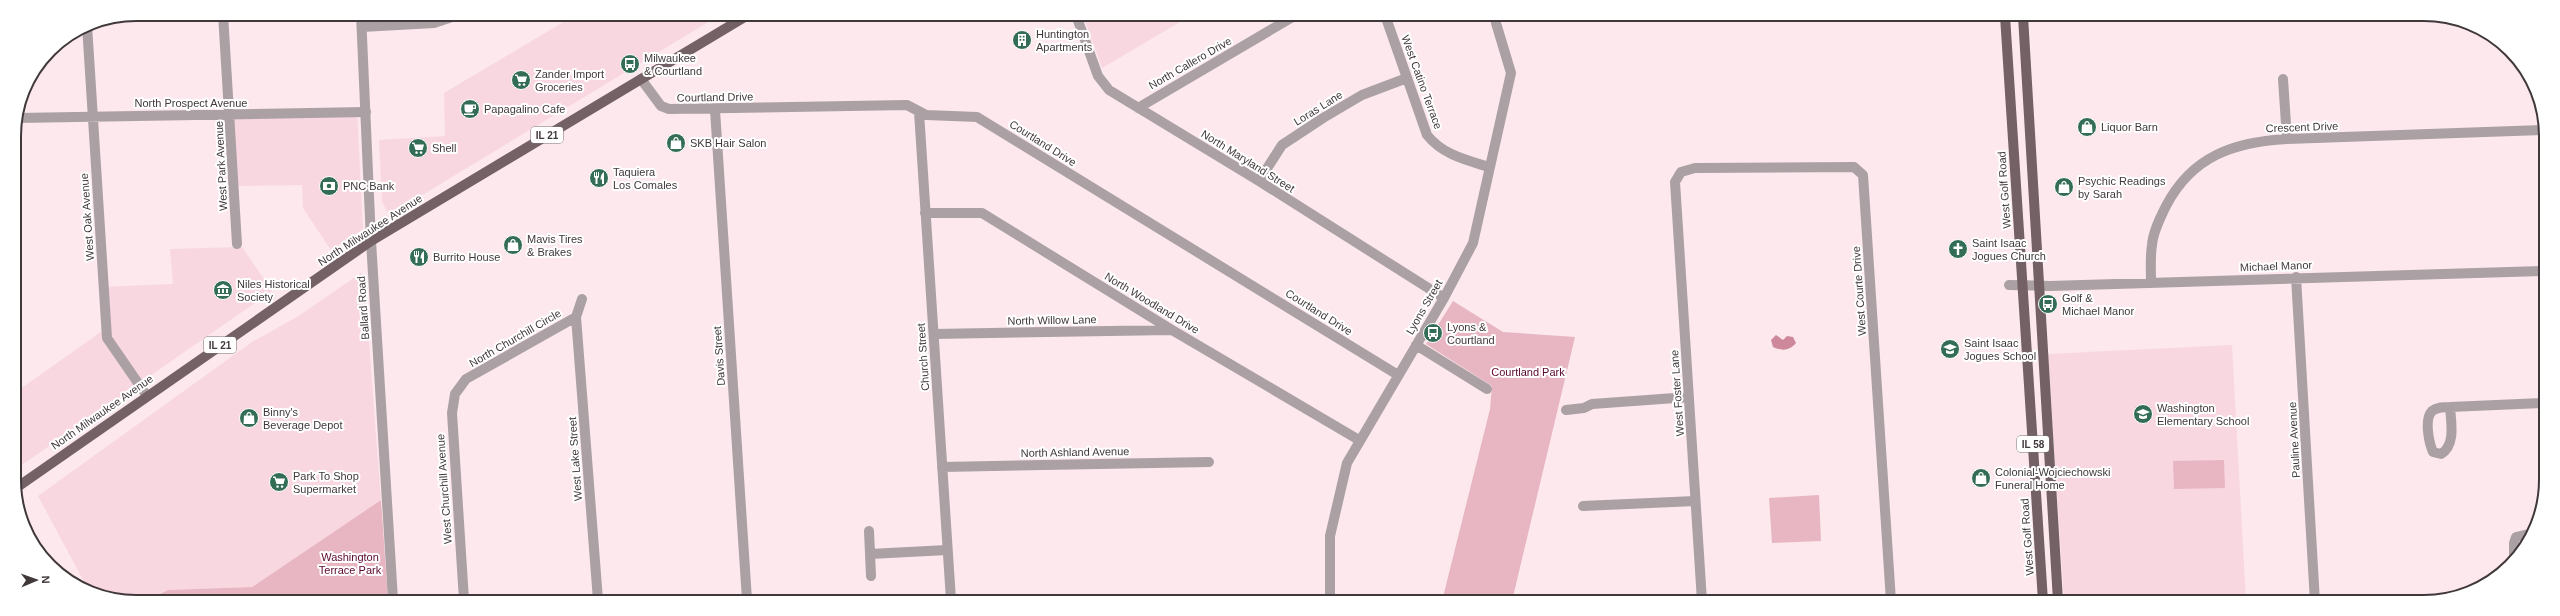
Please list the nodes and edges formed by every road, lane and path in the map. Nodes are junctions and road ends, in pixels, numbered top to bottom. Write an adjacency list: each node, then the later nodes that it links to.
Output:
1 (223, 21): 21 (street, West Park Avenue)
2 (362, 21): 11 (street, Ballard Road)
3 (440, 21): 11 (street)
4 (738, 21): 14 (main road, North Milwaukee Avenue / IL 21)
5 (1078, 21): 16 (street, North Maryland Street)
6 (1286, 21): 16 (street, North Callero Drive)
7 (1387, 21): 13 (street, West Catino Terrace)
8 (1496, 21): 25 (street, Lyons Street)
9 (2005, 21): 35 (main road, West Golf Road / IL 58)
10 (2023, 21): 36 (main road, IL 58)
11 (362, 27): 18 (street, Ballard Road)
12 (87, 32): 20 (street, West Oak Avenue)
13 (1407, 78): 25 (street, West Catino Terrace); 26 (street, Loras Lane)
14 (641, 79): 17 (street, Courtland Drive); 29 (main road, North Milwaukee Avenue / IL 21)
15 (2283, 79): 24 (street)
16 (1138, 108): 26 (street, North Maryland Street)
17 (715, 110): 19 (street, Courtland Drive); 66 (street, Davis Street)
18 (366, 112): 21 (street, North Prospect Avenue); 29 (street, Ballard Road)
19 (919, 112): 28 (street, Church Street); 43 (street, Courtland Drive)
20 (93, 116): 21 (street, North Prospect Avenue); 22 (street, North Prospect Avenue); 46 (street, West Oak Avenue)
21 (230, 116): 30 (street, West Park Avenue)
22 (23, 118)
23 (2539, 130): 24 (street, Crescent Drive)
24 (2287, 139): 33 (street, Crescent Drive)
25 (1489, 167): 37 (street, Lyons Street)
26 (1259, 181): 37 (street, North Maryland Street)
27 (1675, 182): 47 (street, West Foster Lane); 70 (street, West Courte Drive)
28 (926, 213): 40 (street, North Woodland Drive); 41 (street, Church Street)
29 (371, 241): 46 (main road, North Milwaukee Avenue / IL 21); 63 (street, Ballard Road)
30 (237, 244)
31 (2539, 271): 32 (street, Michael Manor)
32 (2296, 277): 33 (street, Michael Manor); 73 (street, Pauline Avenue)
33 (2151, 282): 36 (street, Michael Manor)
34 (2010, 285): 35 (street, Michael Manor)
35 (2022, 286): 36 (street, Michael Manor); 71 (main road, West Golf Road / IL 58)
36 (2038, 286): 72 (main road, IL 58)
37 (1444, 298): 42 (street, Lyons Street)
38 (582, 300): 39 (street)
39 (576, 317): 44 (street, North Churchill Circle); 65 (street, West Lake Street)
40 (1172, 330): 41 (street, North Willow Lane); 51 (street, North Woodland Drive)
41 (934, 334): 53 (street, Church Street)
42 (1416, 345): 43 (street, Lyons Street); 45 (street)
43 (1398, 375): 51 (street, Lyons Street)
44 (466, 379): 64 (street, West Churchill Avenue)
45 (1487, 389)
46 (147, 396): 54 (main road, North Milwaukee Avenue / IL 21)
47 (1689, 398): 50 (street); 55 (street, West Foster Lane)
48 (2539, 403): 49 (street)
49 (2450, 407)
50 (1566, 410)
51 (1359, 440): 68 (street, Lyons Street)
52 (1209, 462): 53 (street, North Ashland Avenue)
53 (942, 467): 59 (street, Church Street)
54 (21, 483)
55 (1695, 501): 56 (street); 69 (street, West Foster Lane)
56 (1583, 506)
57 (869, 531): 61 (street)
58 (2525, 535): 60 (street)
59 (947, 550): 61 (street); 67 (street, Church Street)
60 (2514, 552)
61 (870, 554): 62 (street)
62 (871, 576)
63 (393, 595)
64 (464, 595)
65 (598, 595)
66 (747, 595)
67 (951, 595)
68 (1330, 595)
69 (1702, 595)
70 (1891, 595)
71 (2043, 595)
72 (2058, 595)
73 (2315, 595)

